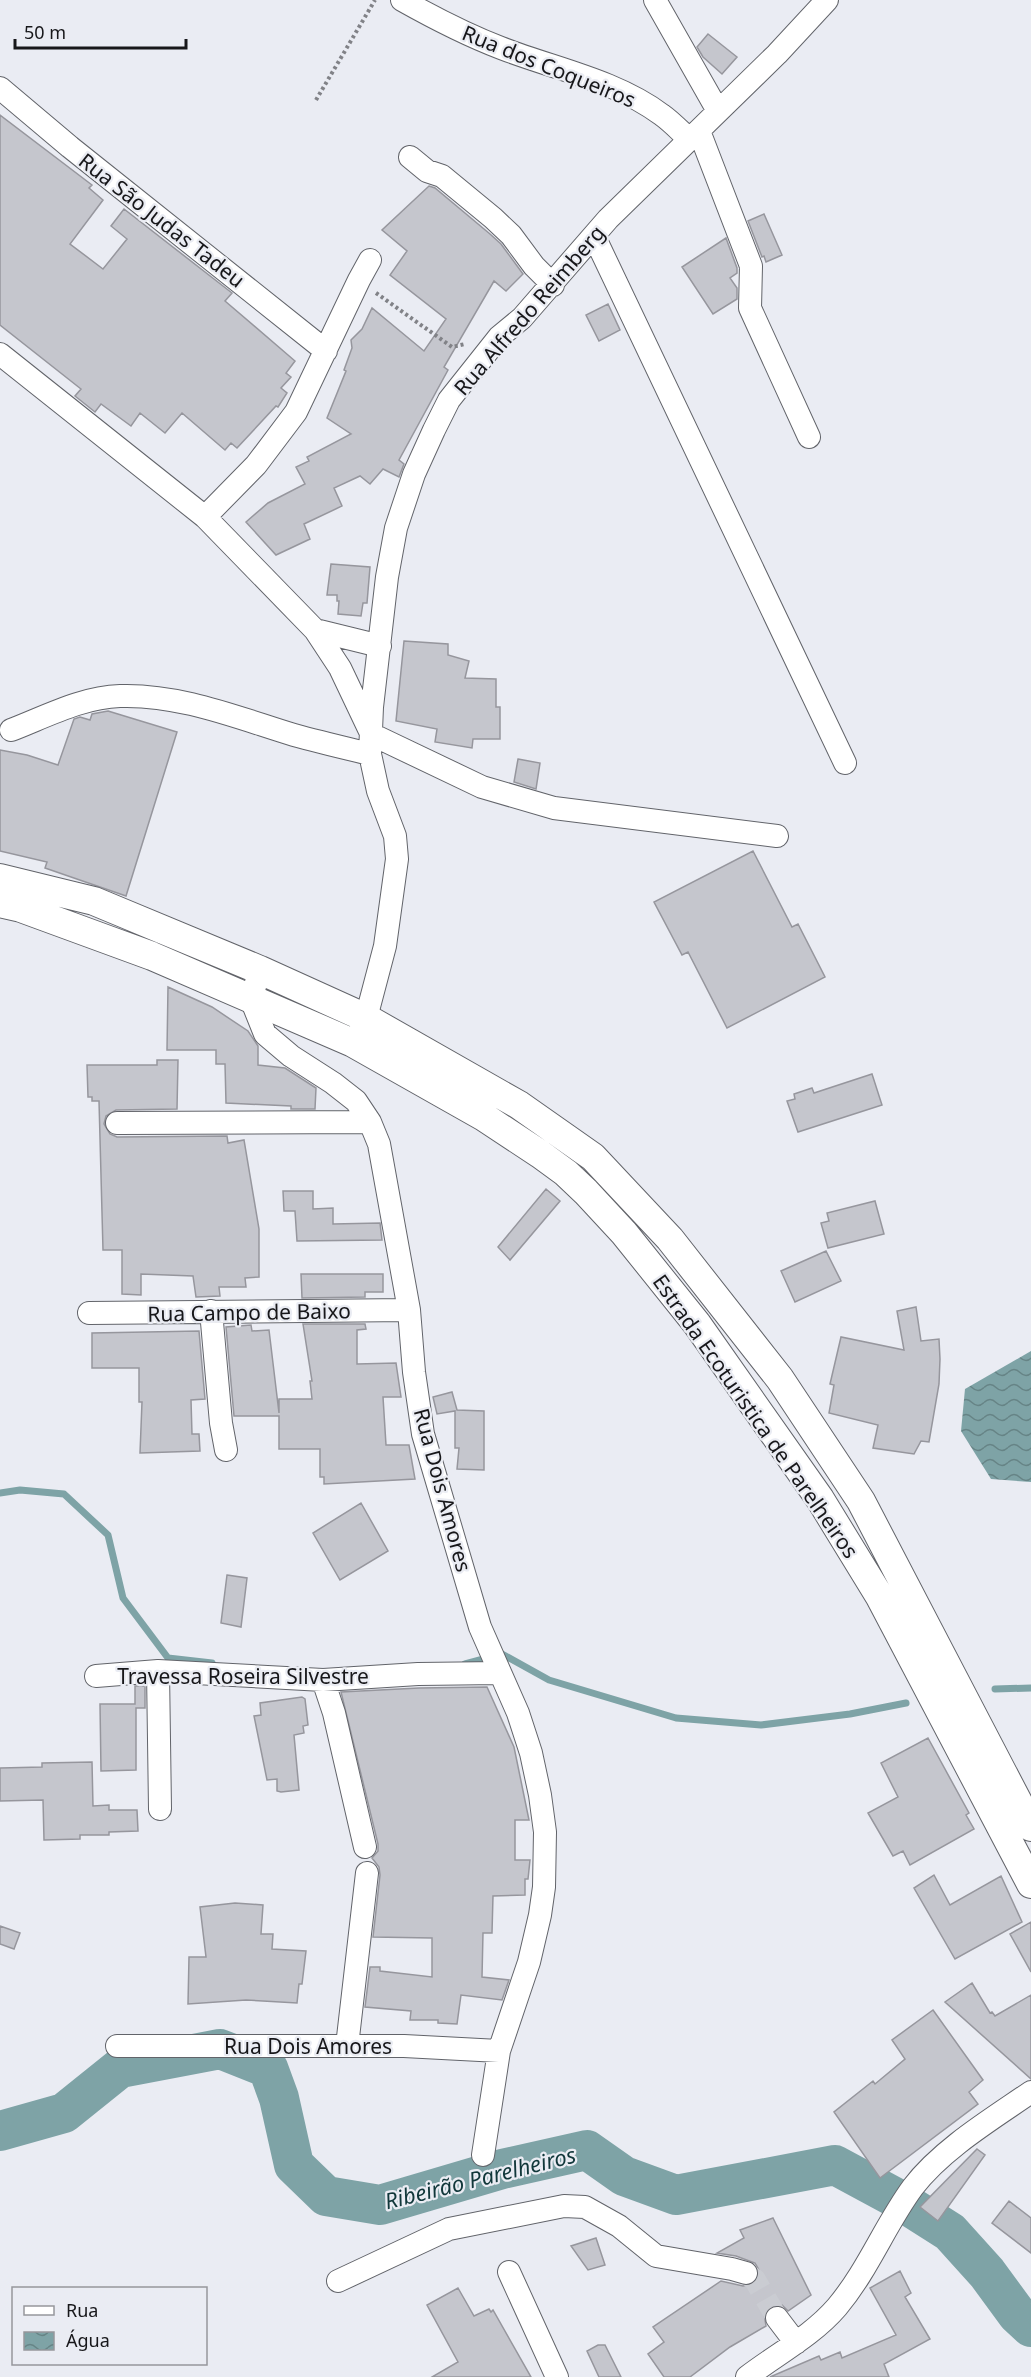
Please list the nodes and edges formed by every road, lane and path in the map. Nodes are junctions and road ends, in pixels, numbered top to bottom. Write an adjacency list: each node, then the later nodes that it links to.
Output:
1 (375, 0): 6 (path)
2 (402, 0): 8 (street, Rua dos Coqueiros)
3 (655, 0): 7 (street)
4 (827, 0): 7 (street, Rua Alfredo Reimberg)
5 (0, 88): 15 (street, Rua São Judas Tadeu)
6 (316, 100)
7 (718, 111): 8 (street, Rua Alfredo Reimberg)
8 (694, 136): 10 (street, Rua Alfredo Reimberg); 17 (street)
9 (411, 158): 13 (street)
10 (594, 236): 13 (street, Rua Alfredo Reimberg); 23 (street)
11 (370, 260): 12 (street)
12 (359, 280): 14 (path); 15 (street)
13 (552, 285): 14 (street, Rua Alfredo Reimberg)
14 (499, 337): 20 (street, Rua Alfredo Reimberg)
15 (326, 351): 18 (street)
16 (0, 354): 18 (street)
17 (809, 436)
18 (205, 517): 19 (street)
19 (315, 630): 20 (street); 22 (street)
20 (380, 646): 22 (street, Rua Alfredo Reimberg)
21 (10, 730): 22 (street)
22 (370, 744): 24 (street); 29 (street)
23 (845, 763)
24 (777, 836)
25 (0, 878): 27 (main road, Estrada Ecoturistica de Parelheiros)
26 (0, 903): 28 (main road, Estrada Ecoturistica de Parelheiros)
27 (260, 970): 28 (street); 29 (main road, Estrada Ecoturistica de Parelheiros)
28 (251, 999): 30 (main road, Estrada Ecoturistica de Parelheiros); 31 (street, Rua Dois Amores)
29 (366, 1018): 30 (street); 42 (main road, Estrada Ecoturistica de Parelheiros)
30 (353, 1043): 45 (main road, Estrada Ecoturistica de Parelheiros)
31 (370, 1122): 32 (street); 33 (street, Rua Dois Amores)
32 (117, 1123)
33 (409, 1310): 34 (street, Rua Campo de Baixo); 38 (street, Rua Dois Amores)
34 (211, 1311): 35 (street, Rua Campo de Baixo); 36 (street)
35 (89, 1313)
36 (226, 1450)
37 (158, 1671): 39 (street, Travessa Roseira Silvestre); 40 (street, Travessa Roseira Silvestre); 41 (street)
38 (499, 1673): 40 (street, Travessa Roseira Silvestre); 48 (street, Rua Dois Amores)
39 (96, 1676)
40 (323, 1680): 43 (street)
41 (160, 1809)
42 (1031, 1827)
43 (365, 1847)
44 (367, 1873): 47 (street)
45 (1031, 1884)
46 (117, 2046): 47 (street, Rua Dois Amores)
47 (347, 2046): 48 (street, Rua Dois Amores)
48 (499, 2051): 50 (street, Rua Dois Amores)
49 (1031, 2092): 55 (street)
50 (483, 2155)
51 (509, 2272): 57 (street)
52 (746, 2273): 53 (street)
53 (338, 2281)
54 (777, 2318): 55 (street)
55 (796, 2343): 56 (street)
56 (775, 2368): 58 (street)
57 (556, 2377)
58 (747, 2377)

